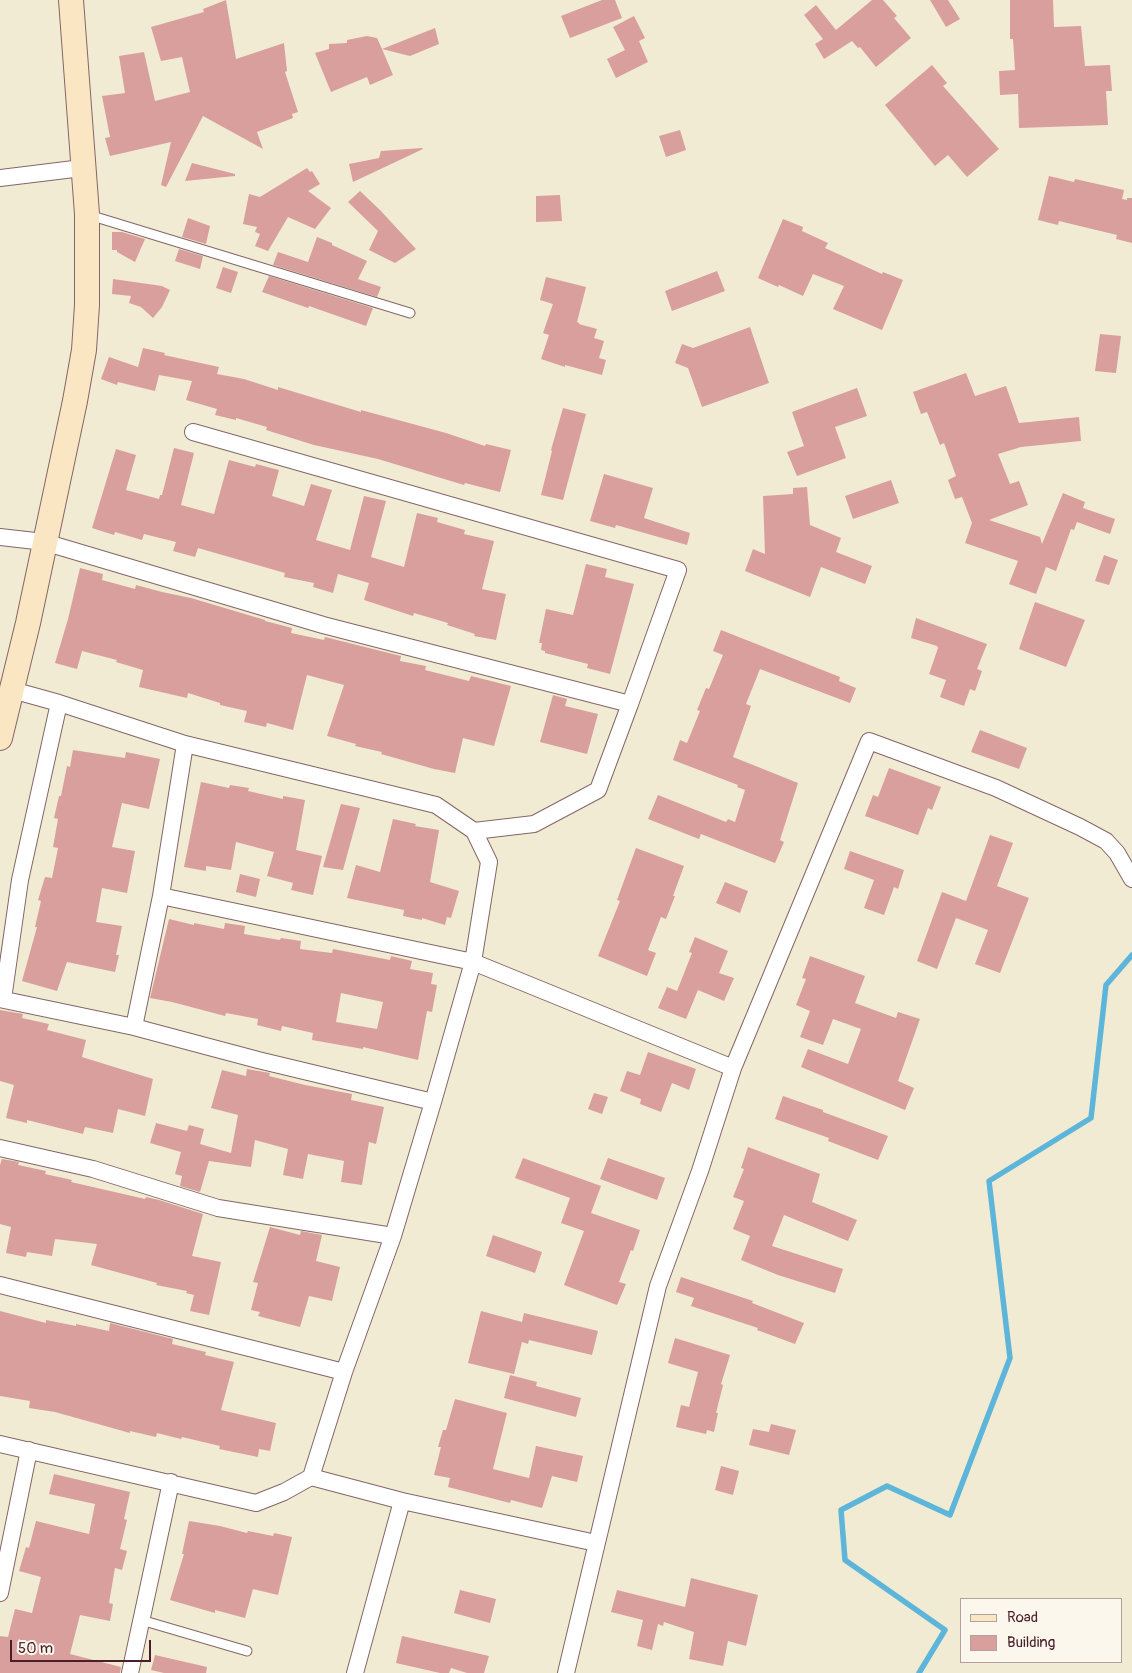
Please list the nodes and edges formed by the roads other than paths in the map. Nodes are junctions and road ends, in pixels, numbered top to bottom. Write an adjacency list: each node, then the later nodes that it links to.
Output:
1 (71, 0): 2 (street)
2 (82, 168): 3 (street); 4 (street)
3 (0, 178)
4 (87, 214): 5 (lane); 8 (street)
5 (410, 313)
6 (193, 432): 11 (street)
7 (0, 537): 8 (street)
8 (44, 542): 9 (street); 11 (street)
9 (12, 690): 10 (street); 12 (street)
10 (58, 703): 13 (street); 18 (street)
11 (630, 704): 14 (street)
12 (0, 738)
13 (185, 744): 14 (street); 16 (street)
14 (474, 831): 17 (street)
15 (1132, 879): 20 (street)
16 (161, 896): 17 (street); 19 (street)
17 (473, 962): 20 (street); 21 (street)
18 (1, 999): 19 (street)
19 (134, 1027): 21 (street)
20 (733, 1068): 31 (street)
21 (433, 1102): 23 (street)
22 (0, 1148): 23 (street)
23 (393, 1236): 25 (street)
24 (0, 1285): 25 (street)
25 (344, 1372): 28 (street)
26 (0, 1444): 27 (street)
27 (29, 1450): 29 (street); 32 (street)
28 (311, 1477): 29 (street); 30 (street)
29 (171, 1482): 33 (street)
30 (402, 1501): 31 (street); 36 (street)
31 (596, 1543): 37 (street)
32 (0, 1593)
33 (141, 1620): 34 (lane); 35 (street)
34 (247, 1651)
35 (130, 1673)
36 (355, 1673)
37 (566, 1673)

